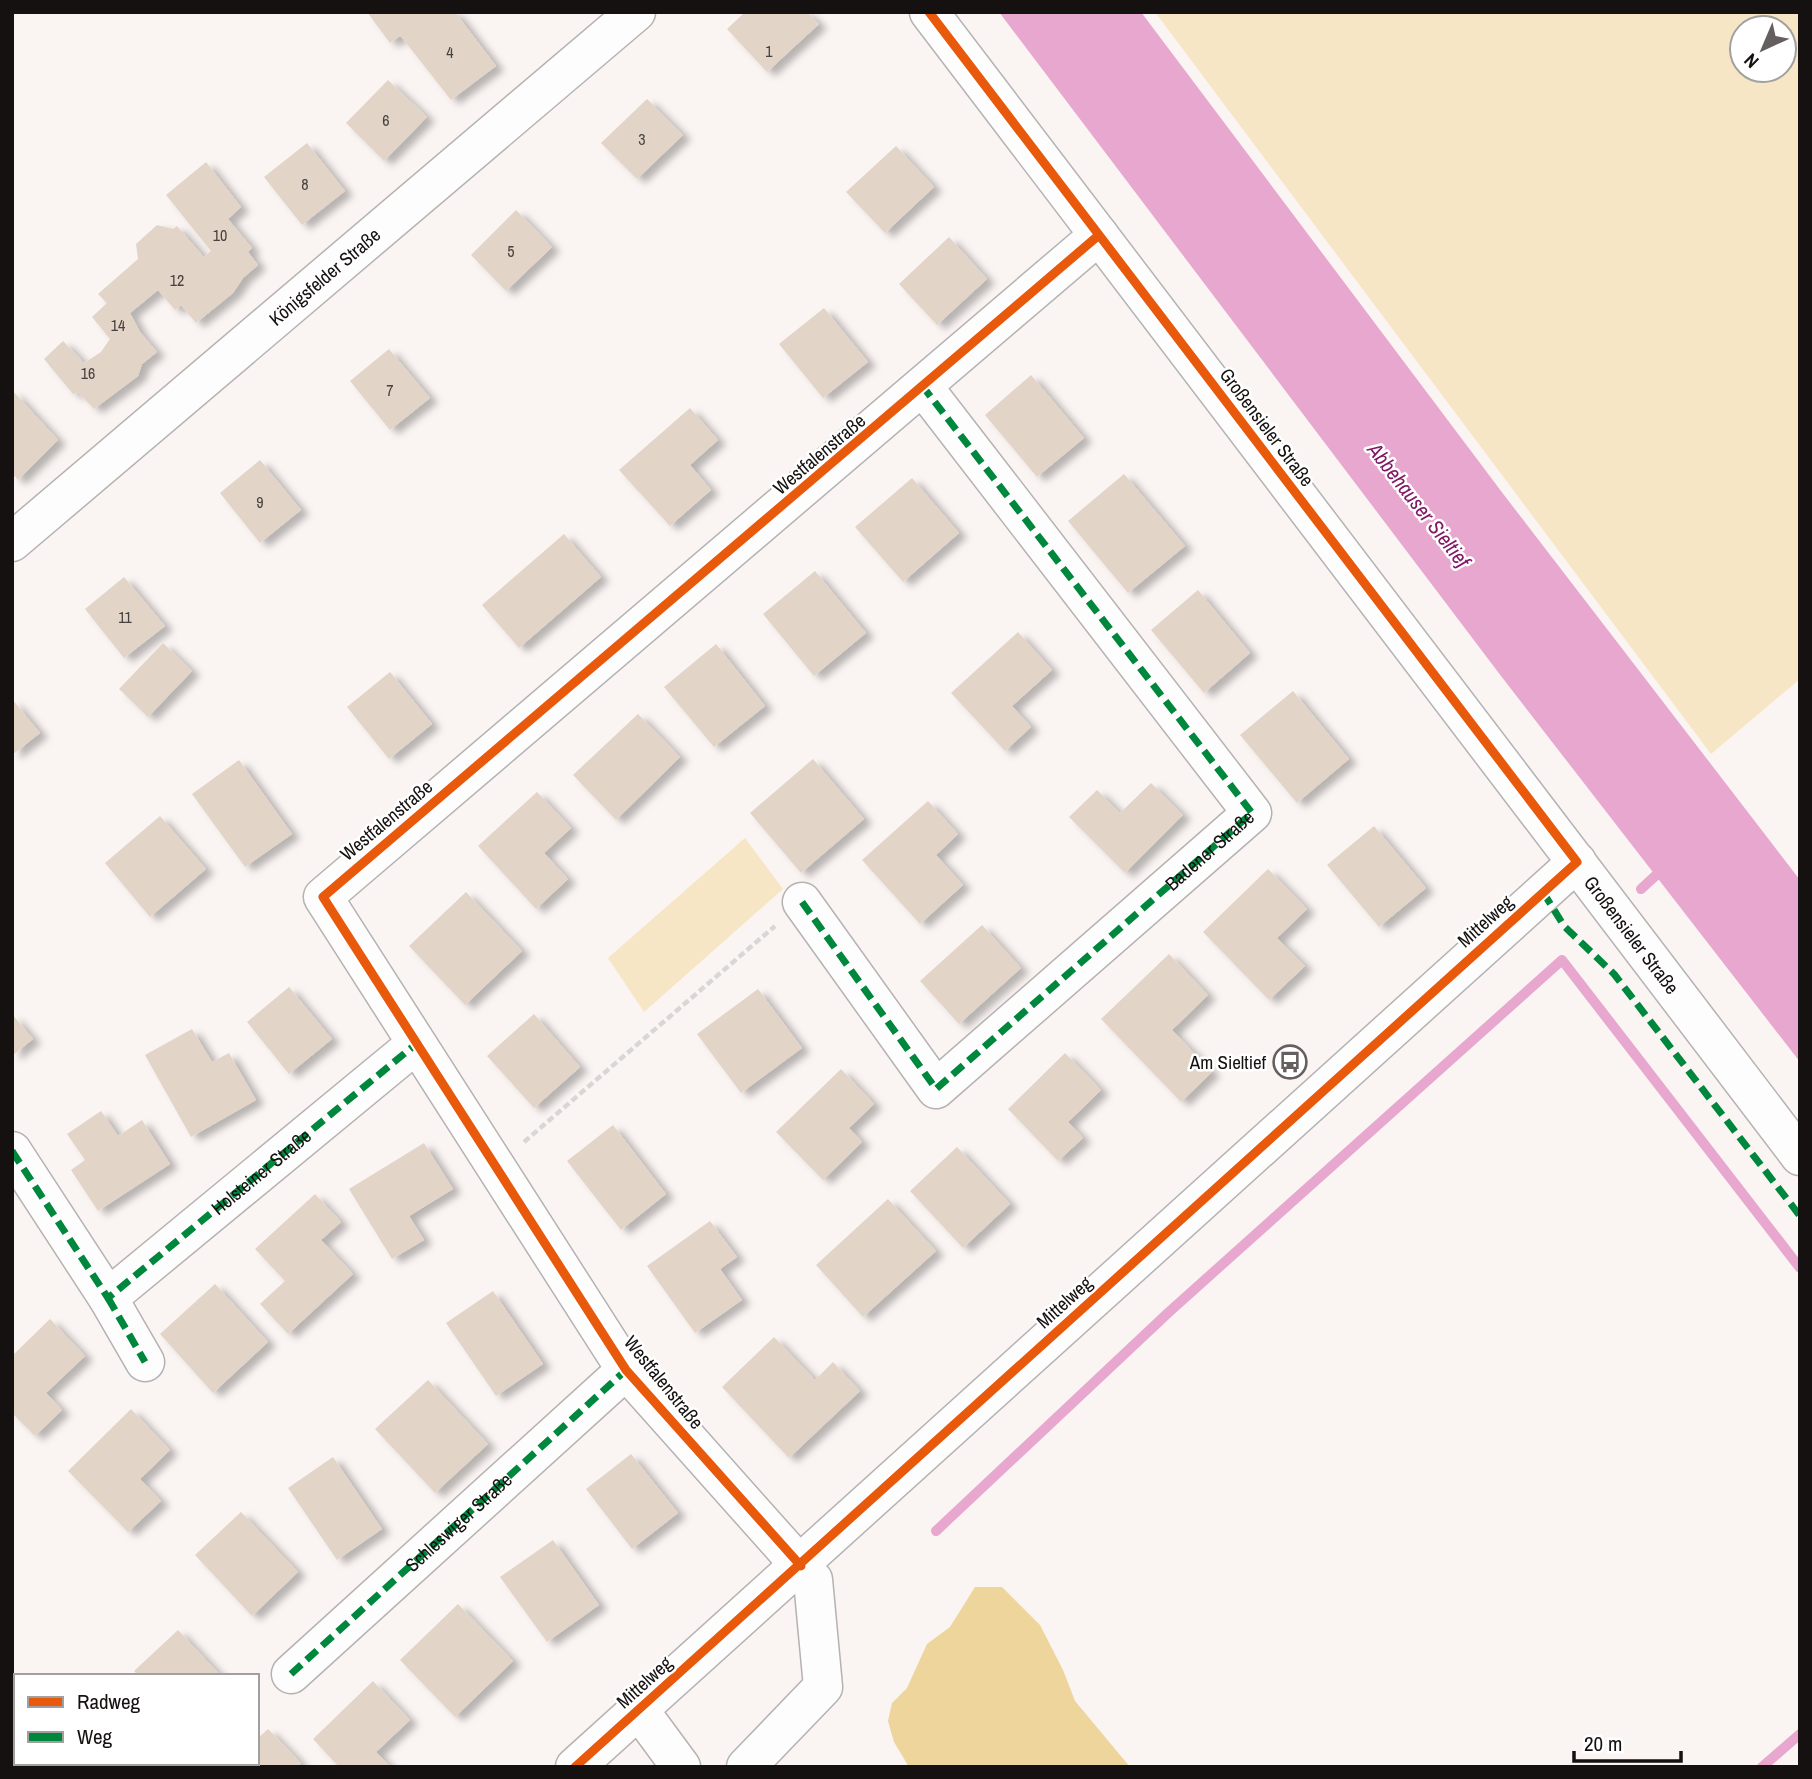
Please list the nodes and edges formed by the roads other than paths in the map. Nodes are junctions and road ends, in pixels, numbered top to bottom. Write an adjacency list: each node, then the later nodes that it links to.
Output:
1 (636, 12): 5 (street, Königsfelder Straße)
2 (929, 12): 3 (street, Großensieler Straße)
3 (1099, 235): 4 (street, Westfalenstraße); 6 (street, Großensieler Straße)
4 (924, 387): 7 (street, Badener Straße); 8 (street, Westfalenstraße)
5 (12, 542)
6 (1577, 862): 10 (street, Großensieler Straße); 14 (street, Mittelweg)
7 (802, 902)
8 (416, 1044): 11 (street, Holsteiner Straße); 13 (street, Westfalenstraße)
9 (12, 1151): 11 (street)
10 (1800, 1156)
11 (108, 1298): 12 (street)
12 (145, 1362)
13 (626, 1370): 14 (street, Westfalenstraße); 15 (street, Schleswiger Straße)
14 (801, 1566): 16 (street, Mittelweg); 19 (street, Westfalenstraße)
15 (291, 1674)
16 (639, 1710): 17 (street, Mittelweg); 18 (street)
17 (575, 1767)
18 (681, 1767)
19 (746, 1767)

